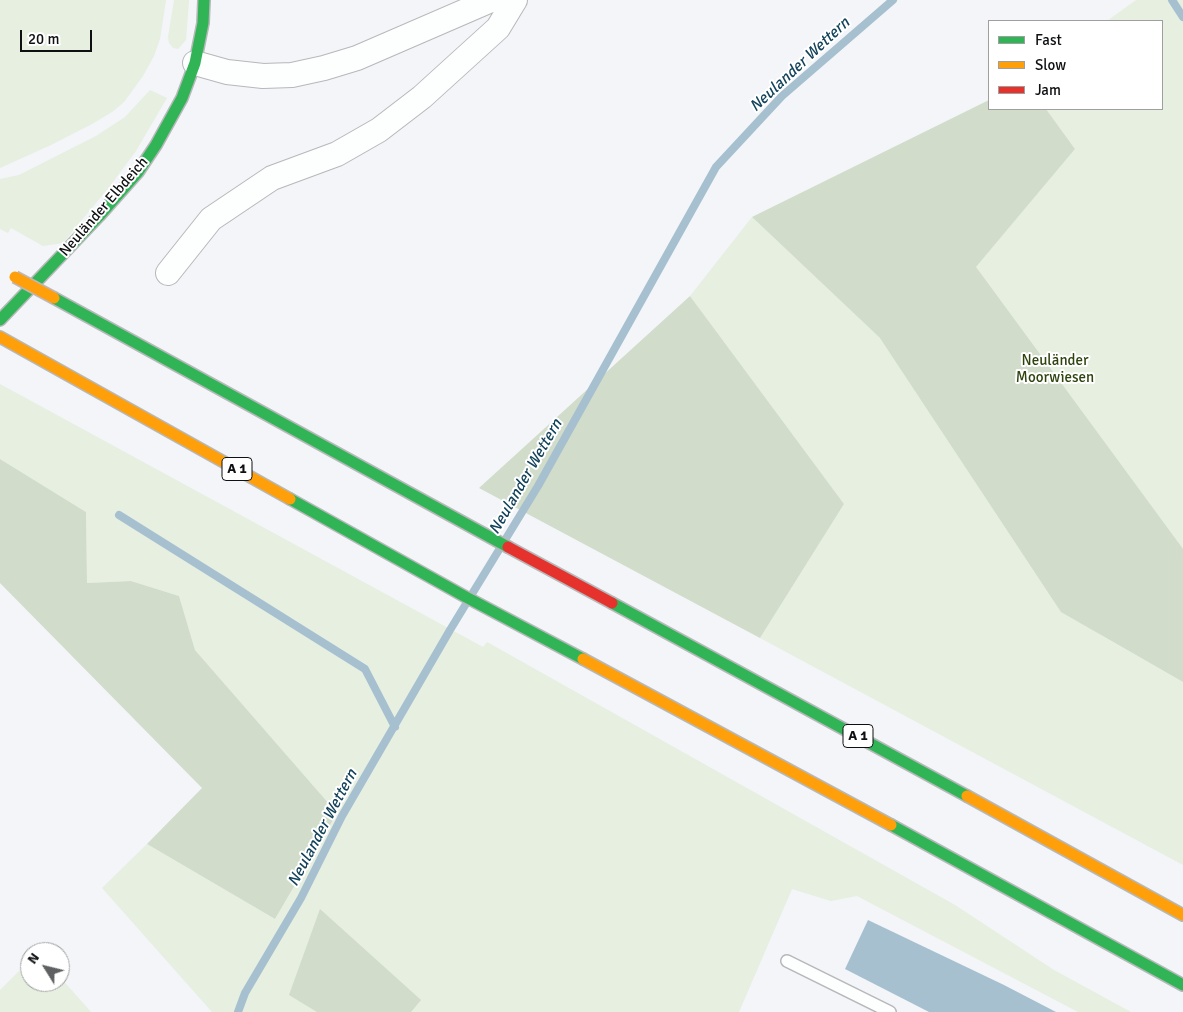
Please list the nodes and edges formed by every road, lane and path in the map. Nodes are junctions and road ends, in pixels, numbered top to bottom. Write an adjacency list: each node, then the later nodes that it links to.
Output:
1 (204, 0): 4 (main road, Neuländer Elbdeich)
2 (491, 0): 4 (street)
3 (515, 0): 5 (street)
4 (195, 63): 7 (main road, Neuländer Elbdeich)
5 (168, 273)
6 (11, 274): 9 (main road, A 1, bridge)
7 (0, 320)
8 (5, 340): 11 (main road, A 1)
9 (1183, 915)
10 (787, 961): 12 (lane)
11 (1183, 985)
12 (890, 1012)

